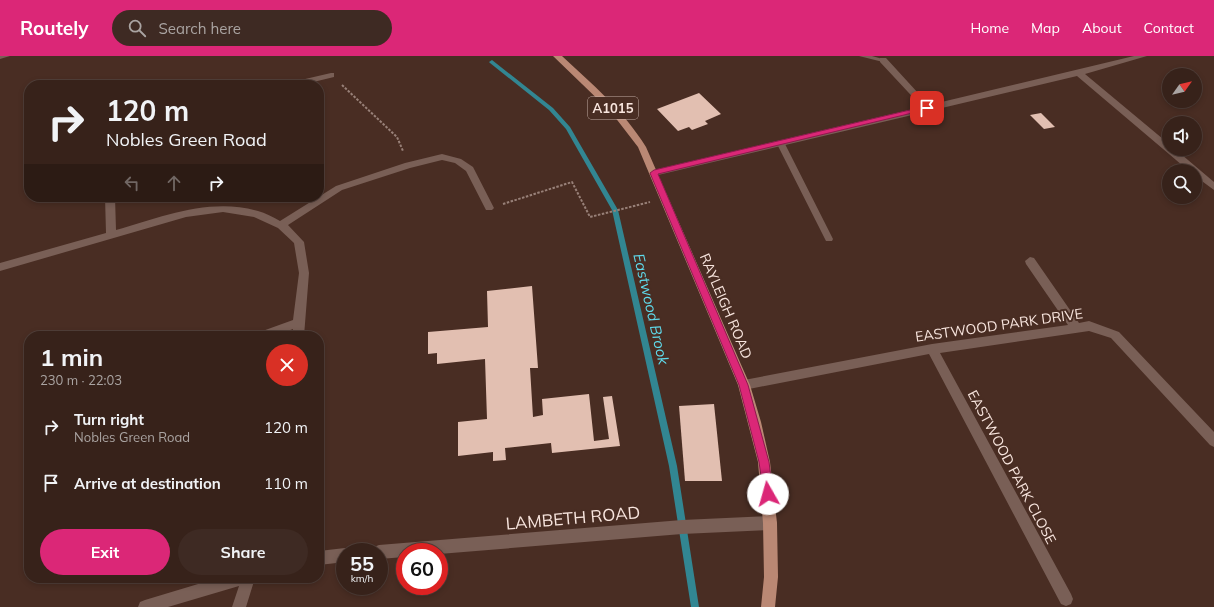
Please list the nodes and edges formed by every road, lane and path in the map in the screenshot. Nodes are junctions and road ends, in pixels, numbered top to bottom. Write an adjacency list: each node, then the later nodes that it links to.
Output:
1 (6, 56): 5 (street)
2 (557, 56): 14 (main road, RAYLEIGH ROAD / A1015)
3 (862, 56): 6 (lane)
4 (1143, 56): 7 (street)
5 (0, 57)
6 (883, 60): 10 (street)
7 (1079, 73): 10 (street); 12 (street)
8 (331, 75): 9 (street); 13 (path)
9 (311, 80)
10 (927, 108): 11 (street)
11 (781, 144): 14 (street); 24 (lane)
12 (1187, 164)
13 (408, 165): 17 (street); 21 (street)
14 (654, 173): 18 (main road, RAYLEIGH ROAD / A1015)
15 (1202, 177): 16 (street)
16 (1214, 187)
17 (324, 198)
18 (665, 198): 21 (path); 32 (main road, RAYLEIGH ROAD / A1015)
19 (110, 202): 23 (street)
20 (317, 202): 22 (street)
21 (490, 208)
22 (281, 225): 23 (street); 27 (street)
23 (111, 234): 26 (street)
24 (828, 239)
25 (1030, 261): 28 (street)
26 (0, 267)
27 (298, 324): 29 (street); 30 (street)
28 (1076, 328): 31 (street, EASTWOOD PARK DRIVE); 33 (street, EASTWOOD PARK DRIVE)
29 (276, 331)
30 (298, 331)
31 (932, 349): 32 (street, EASTWOOD PARK DRIVE); 40 (street, EASTWOOD PARK CLOSE)
32 (744, 385): 34 (main road, RAYLEIGH ROAD / A1015)
33 (1214, 441)
34 (770, 523): 35 (street, LAMBETH ROAD); 43 (main road, RAYLEIGH ROAD / A1015)
35 (388, 551)
36 (336, 556): 37 (street)
37 (324, 557)
38 (224, 583): 41 (street)
39 (246, 583): 42 (street)
40 (1066, 599)
41 (145, 607)
42 (239, 607)
43 (768, 607)

